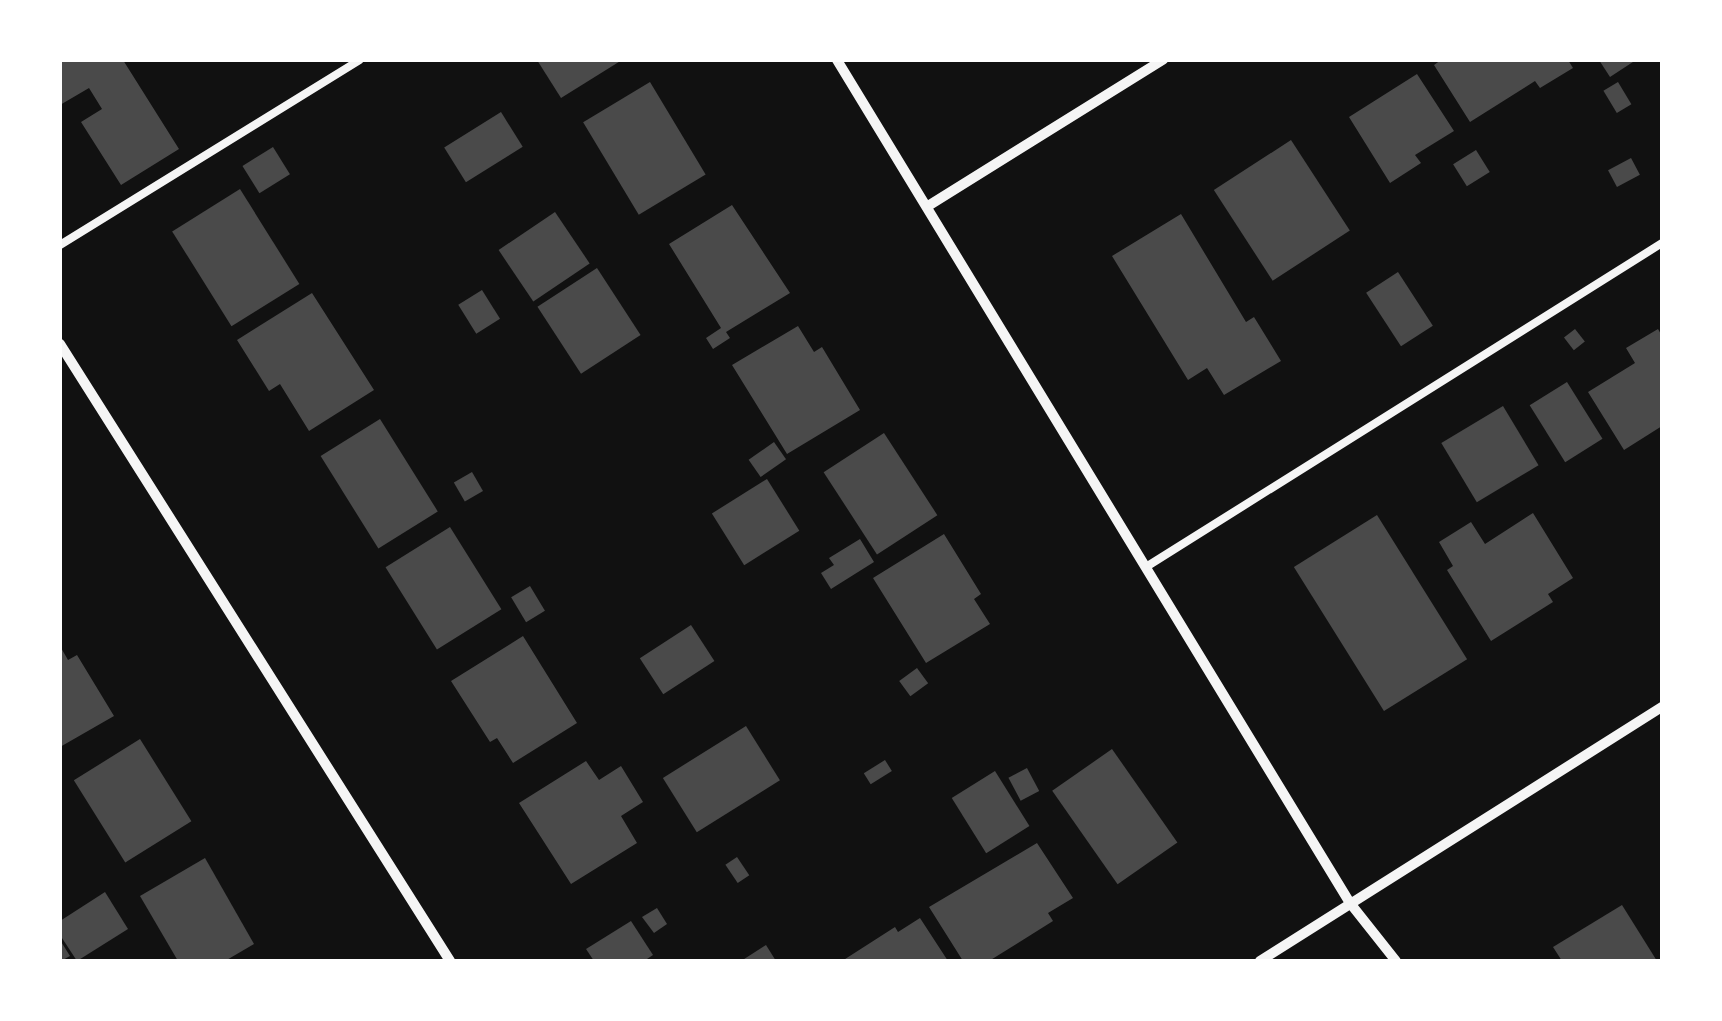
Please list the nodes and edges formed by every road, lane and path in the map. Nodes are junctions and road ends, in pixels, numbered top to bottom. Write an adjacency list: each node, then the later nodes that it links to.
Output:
1 (359, 60): 6 (lane)
2 (837, 60): 4 (street)
3 (1163, 60): 4 (street)
4 (928, 206): 8 (street)
5 (1662, 243): 8 (lane)
6 (60, 245)
7 (60, 344): 11 (street)
8 (1146, 567): 10 (street)
9 (1662, 707): 10 (street)
10 (1350, 903): 12 (street); 13 (street)
11 (450, 961)
12 (1260, 961)
13 (1396, 961)

